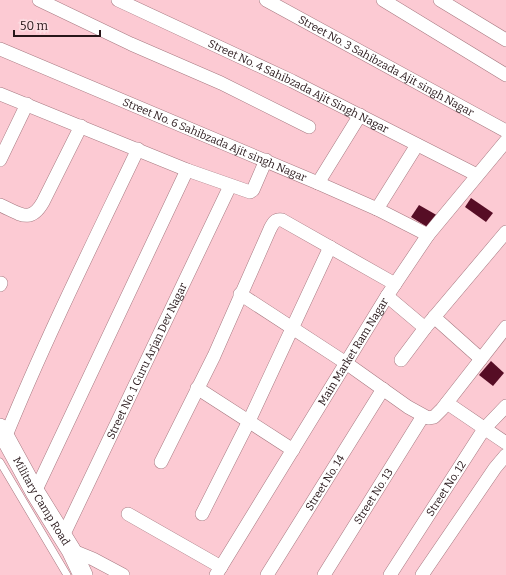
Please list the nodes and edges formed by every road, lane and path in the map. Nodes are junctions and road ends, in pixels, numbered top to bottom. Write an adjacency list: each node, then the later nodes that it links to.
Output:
1 (38, 0): 14 (street)
2 (118, 0): 6 (street, Street No. 4 Sahibzada Ajit Singh Nagar)
3 (266, 0): 15 (street, Street No. 3 Sahibzada Ajit singh Nagar)
4 (383, 0): 9 (street)
5 (440, 0): 7 (street)
6 (142, 5): 12 (street, Street No. 4 Sahibzada Ajit Singh Nagar)
7 (506, 40)
8 (0, 49): 20 (street, Street No. 6 Sahibzada Ajit singh Nagar)
9 (506, 75)
10 (0, 94): 11 (street)
11 (27, 104): 13 (street); 19 (street)
12 (360, 115): 17 (street, Street No. 4 Sahibzada Ajit Singh Nagar); 23 (street)
13 (81, 126): 18 (street); 25 (street)
14 (309, 127)
15 (506, 131)
16 (506, 141): 22 (street, Main Market Ram Nagar)
17 (417, 145): 22 (street, Street No. 4 Sahibzada Ajit Singh Nagar); 26 (street)
18 (138, 149): 21 (street); 47 (street)
19 (0, 160)
20 (266, 160): 23 (street, Street No. 6 Sahibzada Ajit singh Nagar); 24 (street)
21 (187, 170): 24 (street); 53 (street)
22 (477, 175): 28 (street, Main Market Ram Nagar)
23 (318, 183): 26 (street, Street No. 6 Sahibzada Ajit singh Nagar)
24 (230, 186): 56 (street, Street No. 1 Guru Arjan Dev Nagar)
25 (0, 205)
26 (377, 209): 28 (street, Street No. 6 Sahibzada Ajit singh Nagar)
27 (506, 232): 33 (street)
28 (428, 235): 30 (street, Main Market Ram Nagar)
29 (330, 247): 30 (street); 31 (street); 35 (street)
30 (395, 284): 32 (street, Main Market Ram Nagar)
31 (240, 294): 35 (street); 40 (street)
32 (387, 296): 36 (street); 39 (street, Main Market Ram Nagar)
33 (434, 317): 36 (street); 37 (street)
34 (506, 327): 37 (street)
35 (293, 328): 39 (street); 45 (street)
36 (424, 328): 38 (street)
37 (481, 359): 42 (street)
38 (401, 360)
39 (346, 362): 41 (street); 49 (street, Main Market Ram Nagar)
40 (197, 388): 45 (street); 52 (street)
41 (383, 389): 44 (street); 61 (street, Street No. 14)
42 (447, 403): 44 (street); 46 (street)
43 (506, 406): 46 (street, Street No. 12)
44 (423, 416): 62 (street, Street No. 13)
45 (249, 421): 49 (street); 55 (street)
46 (484, 429): 48 (street); 63 (street, Street No. 12)
47 (3, 433): 53 (street, Military Camp Road)
48 (506, 443)
49 (293, 450): 57 (street, Main Market Ram Nagar)
50 (506, 455): 64 (street)
51 (0, 462): 58 (lane)
52 (161, 462)
53 (35, 492): 56 (street, Military Camp Road)
54 (128, 514): 57 (street)
55 (202, 514)
56 (67, 543): 59 (street, Military Camp Road); 60 (street)
57 (219, 571)
58 (67, 575)
59 (83, 575)
60 (123, 575)
61 (267, 575)
62 (324, 575)
63 (390, 575)
64 (422, 575)

